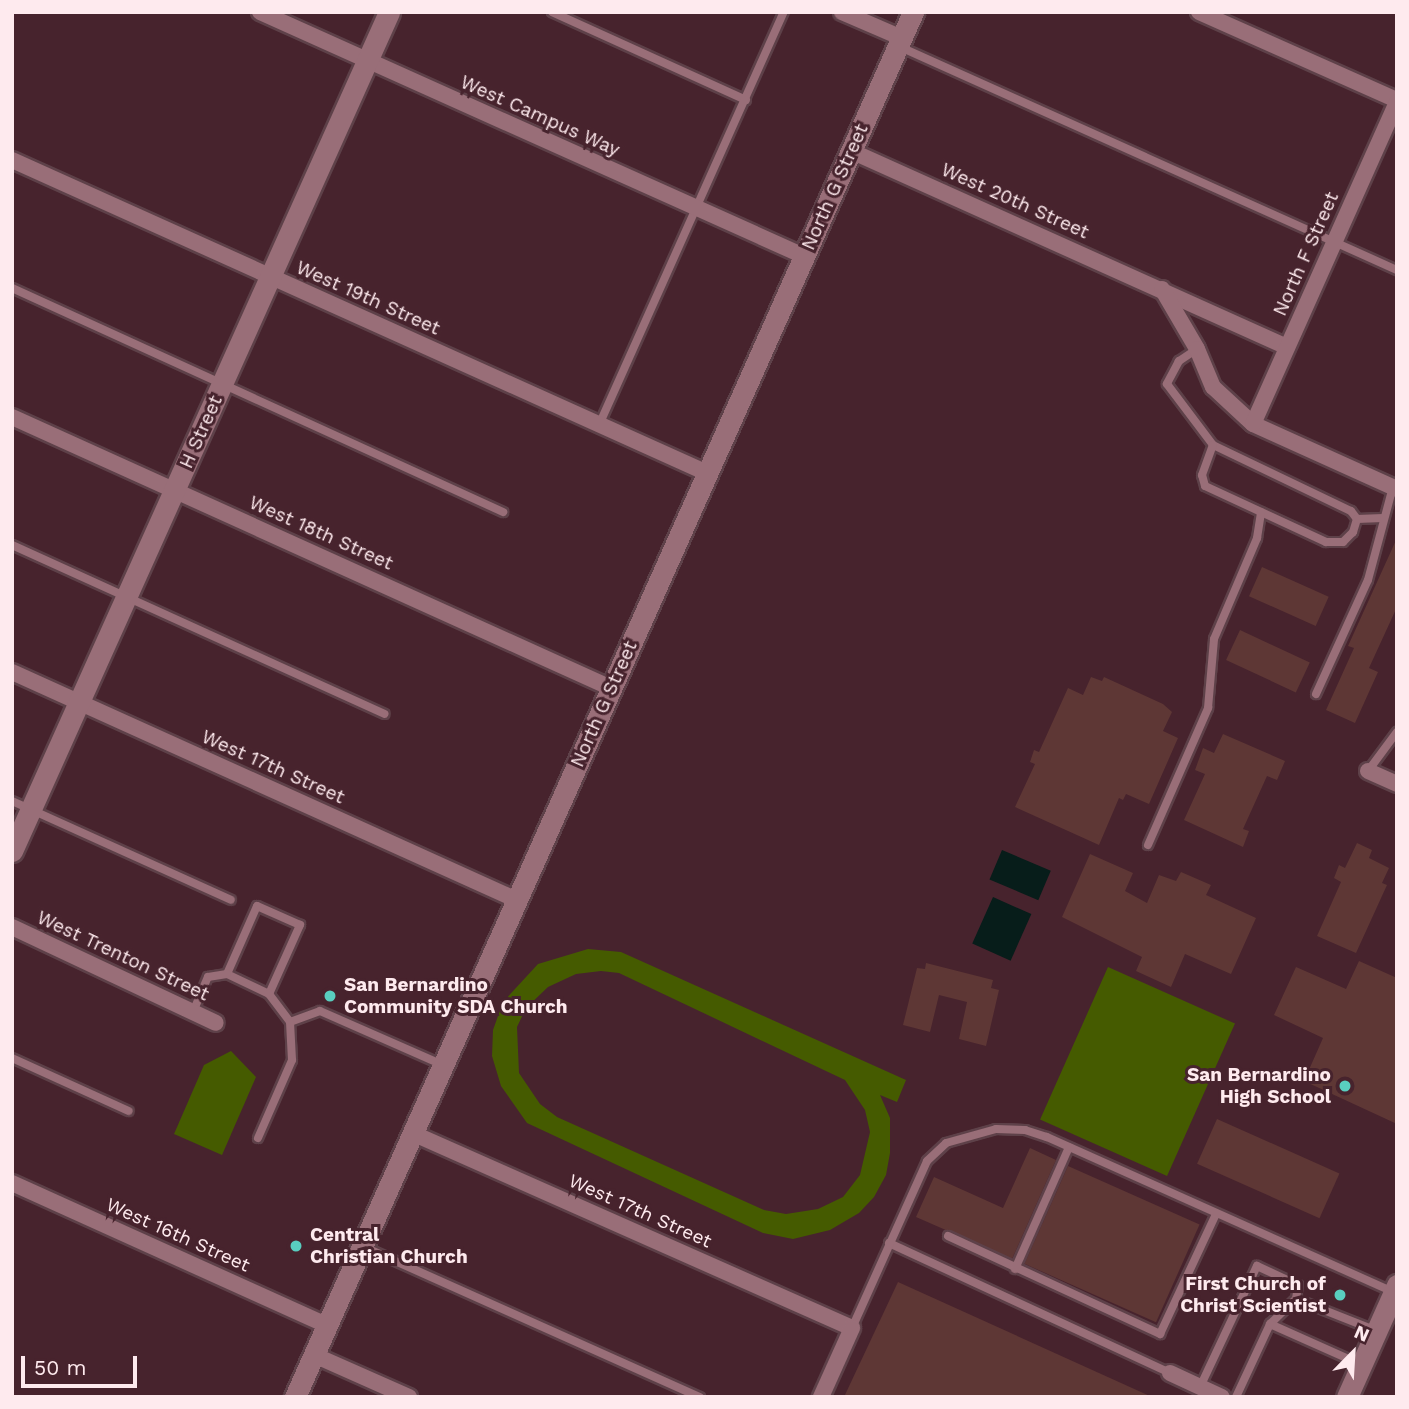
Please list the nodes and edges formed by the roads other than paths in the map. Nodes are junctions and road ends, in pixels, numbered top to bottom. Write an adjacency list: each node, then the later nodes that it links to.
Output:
1 (260, 12): 9 (street, West Campus Way)
2 (389, 12): 9 (street, H Street)
3 (552, 12): 10 (lane)
4 (784, 12): 10 (lane)
5 (842, 12): 8 (street)
6 (913, 12): 8 (street, North G Street)
7 (1199, 12): 11 (street)
8 (900, 42): 12 (street, North G Street); 15 (lane)
9 (367, 61): 14 (street, West Campus Way); 18 (street, H Street)
10 (746, 100): 14 (lane)
11 (1397, 101): 15 (street, North F Street)
12 (851, 151): 16 (street, North G Street); 20 (street, West 20th Street)
13 (12, 160): 18 (street, West 19th Street)
14 (697, 210): 16 (street, West Campus Way); 26 (lane)
15 (1334, 242): 17 (lane); 21 (street, North F Street)
16 (804, 256): 28 (street, North G Street)
17 (1397, 270)
18 (270, 276): 23 (street, H Street); 26 (street, West 19th Street)
19 (12, 288): 23 (lane)
20 (1161, 289): 21 (street, West 20th Street); 22 (street)
21 (1287, 347): 25 (street, North F Street)
22 (1197, 349): 25 (street); 27 (lane)
23 (222, 384): 30 (street, H Street); 31 (lane)
24 (12, 417): 30 (street, West 18th Street)
25 (1253, 424): 29 (street)
26 (600, 425): 28 (street, West 19th Street)
27 (1213, 445): 32 (lane); 34 (lane)
28 (707, 473): 38 (street, North G Street)
29 (1395, 488): 33 (lane)
30 (174, 489): 36 (street, H Street); 38 (street, West 18th Street)
31 (503, 512)
32 (1261, 512): 34 (lane); 46 (lane)
33 (1383, 518): 34 (lane); 39 (lane)
34 (1357, 519)
35 (12, 545): 36 (lane)
36 (126, 597): 40 (street, H Street); 41 (lane)
37 (12, 672): 40 (street, West 17th Street)
38 (611, 688): 49 (street, North G Street)
39 (1317, 694)
40 (79, 702): 45 (street, H Street); 49 (street, West 17th Street)
41 (385, 714)
42 (1397, 732): 43 (lane)
43 (1368, 771): 44 (street)
44 (1397, 784)
45 (22, 805): 47 (street, H Street); 48 (lane)
46 (1147, 845)
47 (12, 851)
48 (232, 900)
49 (517, 900): 57 (street, North G Street)
50 (12, 927): 53 (street, West Trenton Street)
51 (227, 974): 52 (lane); 52 (lane); 53 (lane)
52 (269, 994): 54 (lane)
53 (193, 1012): 55 (street, West Trenton Street)
54 (290, 1022): 57 (lane); 60 (lane)
55 (216, 1023)
56 (12, 1058): 58 (lane)
57 (443, 1065): 59 (street, North G Street)
58 (128, 1111)
59 (412, 1133): 66 (street, North G Street); 72 (street, West 17th Street)
60 (258, 1138)
61 (1069, 1147): 63 (lane); 65 (lane); 67 (lane)
62 (12, 1183): 71 (street, West 16th Street)
63 (1216, 1214): 67 (lane); 68 (lane)
64 (947, 1236): 67 (lane)
65 (889, 1243): 72 (lane); 76 (lane)
66 (362, 1246): 71 (street, North G Street); 82 (lane)
67 (1015, 1269)
68 (1395, 1289): 73 (street)
69 (1296, 1299): 70 (lane); 73 (lane); 77 (lane)
70 (1270, 1324): 75 (lane); 84 (lane)
71 (327, 1325): 74 (street, North G Street)
72 (852, 1328): 79 (street)
73 (1377, 1331): 75 (street)
74 (314, 1354): 80 (street, North G Street); 81 (street)
75 (1362, 1364): 78 (street)
76 (1170, 1373): 77 (street)
77 (1200, 1387): 83 (street)
78 (1353, 1395)
79 (822, 1396)
80 (295, 1397)
81 (409, 1397)
82 (700, 1397)
83 (1222, 1397)
84 (1236, 1397)

